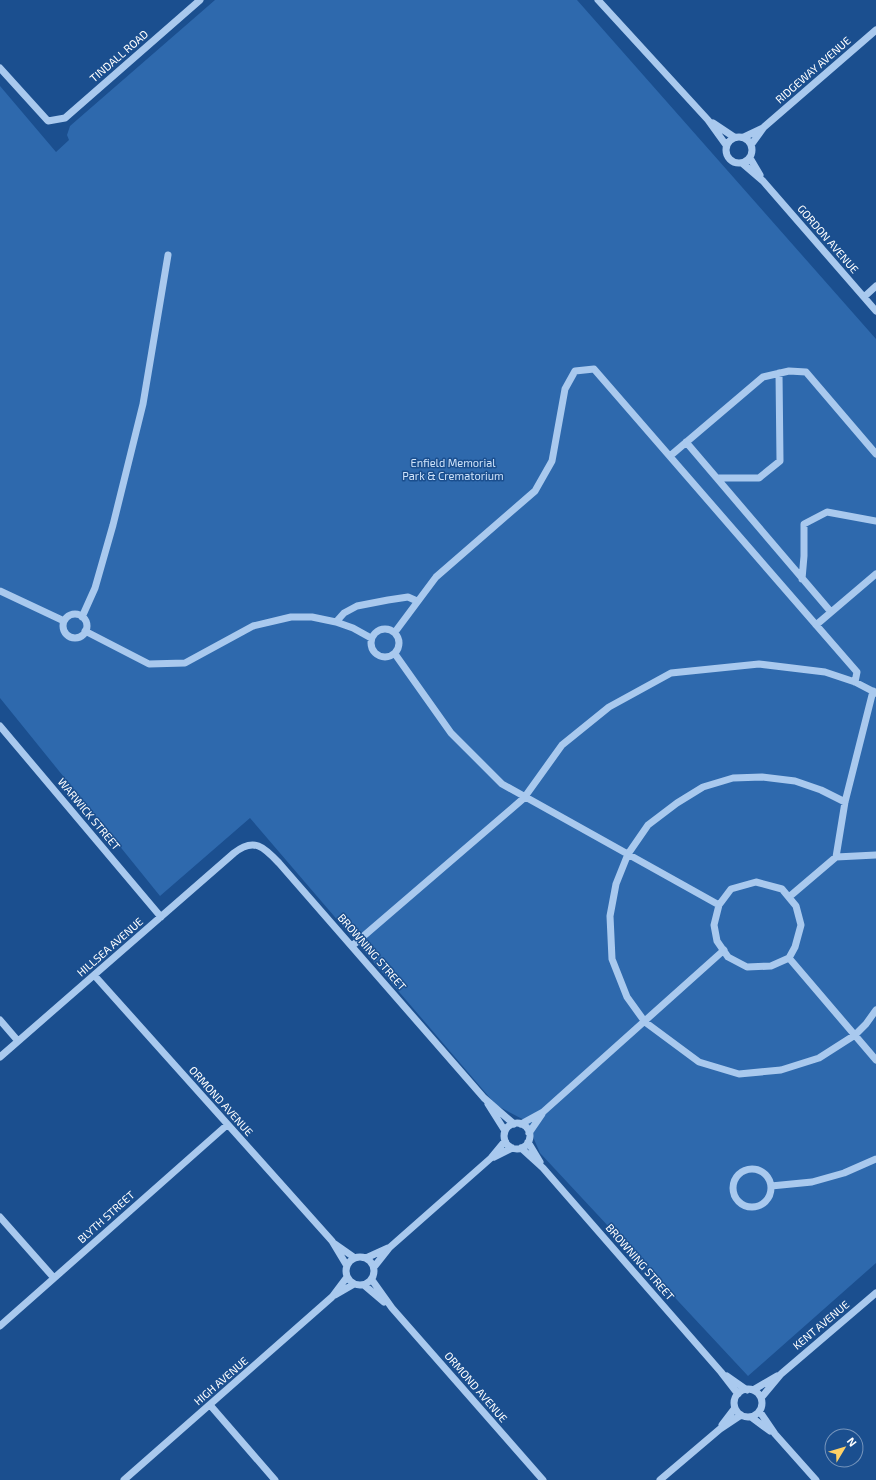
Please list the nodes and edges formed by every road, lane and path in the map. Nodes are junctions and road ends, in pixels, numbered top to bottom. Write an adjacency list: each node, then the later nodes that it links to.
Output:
1 (200, 0): 4 (street, TINDALL ROAD)
2 (598, 0): 5 (street)
3 (876, 30): 6 (street, RIDGEWAY AVENUE)
4 (0, 68)
5 (708, 120): 7 (street); 9 (street)
6 (764, 127): 8 (street, RIDGEWAY AVENUE); 10 (street, RIDGEWAY AVENUE)
7 (734, 137): 8 (street); 9 (street)
8 (744, 137): 10 (street)
9 (726, 144): 12 (street)
10 (751, 145): 11 (street)
11 (750, 158): 12 (street); 13 (street, GORDON AVENUE)
12 (742, 163): 13 (street, GORDON AVENUE)
13 (763, 181): 16 (street, GORDON AVENUE)
14 (168, 255): 29 (street)
15 (876, 286): 16 (street)
16 (864, 297): 17 (street, GORDON AVENUE)
17 (876, 311)
18 (779, 373): 19 (street); 20 (street); 22 (street)
19 (686, 442): 21 (street); 22 (street)
20 (876, 454)
21 (670, 456): 27 (street); 32 (street)
22 (717, 478): 25 (street)
23 (876, 521): 25 (street)
24 (876, 574): 28 (street)
25 (802, 579): 28 (street)
26 (0, 591): 30 (street)
27 (417, 601): 31 (street); 34 (street)
28 (831, 612): 32 (street)
29 (82, 617): 30 (street); 33 (street)
30 (64, 621): 33 (street)
31 (336, 622): 33 (street); 35 (street)
32 (816, 625): 37 (street)
33 (86, 631)
34 (394, 632): 35 (street); 36 (street)
35 (371, 638): 36 (street)
36 (395, 654): 40 (street)
37 (855, 682): 38 (street); 40 (street)
38 (875, 692): 41 (street)
39 (0, 726): 48 (street, WARWICK STREET)
40 (524, 798): 43 (street); 49 (street)
41 (845, 802): 43 (street); 45 (street)
42 (234, 853): 48 (street, HILLSEA AVENUE); 49 (street, BROWNING STREET)
43 (628, 854): 47 (street); 55 (street)
44 (876, 855): 45 (street)
45 (836, 857): 46 (street)
46 (789, 898): 47 (street); 51 (street)
47 (719, 905): 50 (street)
48 (161, 917): 52 (street, HILLSEA AVENUE)
49 (352, 946): 60 (street, BROWNING STREET)
50 (724, 950): 51 (street); 55 (street)
51 (789, 958): 56 (street)
52 (94, 975): 57 (street, HILLSEA AVENUE); 63 (street, ORMOND AVENUE)
53 (876, 1010): 56 (street)
54 (0, 1020): 57 (street)
55 (645, 1022): 56 (street); 61 (street)
56 (855, 1035): 59 (street)
57 (18, 1041): 58 (street, HILLSEA AVENUE)
58 (0, 1057)
59 (876, 1060)
60 (484, 1098): 62 (street, BROWNING STREET); 64 (street, BROWNING STREET)
61 (543, 1112): 62 (street); 65 (street)
62 (517, 1124): 64 (street); 65 (street)
63 (228, 1125): 75 (street, ORMOND AVENUE); 82 (street, BLYTH STREET)
64 (505, 1131): 66 (street)
65 (529, 1133): 67 (street)
66 (505, 1141): 68 (street); 70 (street)
67 (528, 1142): 69 (street); 72 (street, BROWNING STREET)
68 (512, 1148): 69 (street); 70 (street)
69 (521, 1148): 72 (street, BROWNING STREET)
70 (491, 1158): 76 (street)
71 (876, 1159): 73 (street)
72 (543, 1168): 90 (street, BROWNING STREET)
73 (771, 1186): 73 (street)
74 (0, 1217): 82 (street)
75 (332, 1241): 77 (street, ORMOND AVENUE); 79 (street, ORMOND AVENUE)
76 (389, 1248): 78 (street); 80 (street)
77 (355, 1258): 78 (street); 79 (street)
78 (366, 1258): 80 (street)
79 (347, 1266): 81 (street)
80 (374, 1267): 83 (street)
81 (347, 1277): 84 (street); 87 (street, HIGH AVENUE)
82 (54, 1278): 89 (street, BLYTH STREET)
83 (372, 1280): 85 (street); 88 (street, ORMOND AVENUE)
84 (354, 1284): 85 (street); 87 (street, HIGH AVENUE)
85 (364, 1285): 88 (street, ORMOND AVENUE)
86 (876, 1293): 91 (street, KENT AVENUE)
87 (332, 1297): 95 (street, HIGH AVENUE)
88 (392, 1308): 104 (street, ORMOND AVENUE)
89 (0, 1326)
90 (721, 1372): 92 (street, BROWNING STREET); 93 (street, BROWNING STREET)
91 (781, 1374): 92 (street, KENT AVENUE); 94 (street, KENT AVENUE)
92 (750, 1390): 93 (street); 94 (street)
93 (738, 1394): 96 (street)
94 (761, 1398): 97 (street)
95 (210, 1405): 102 (street, HIGH AVENUE); 103 (street)
96 (735, 1408): 98 (street); 100 (street)
97 (760, 1412): 99 (street); 101 (street)
98 (741, 1415): 99 (street); 100 (street)
99 (752, 1417): 101 (street)
100 (720, 1429): 105 (street)
101 (775, 1434): 106 (street)
102 (124, 1480)
103 (275, 1480)
104 (543, 1480)
105 (660, 1480)
106 (816, 1480)

